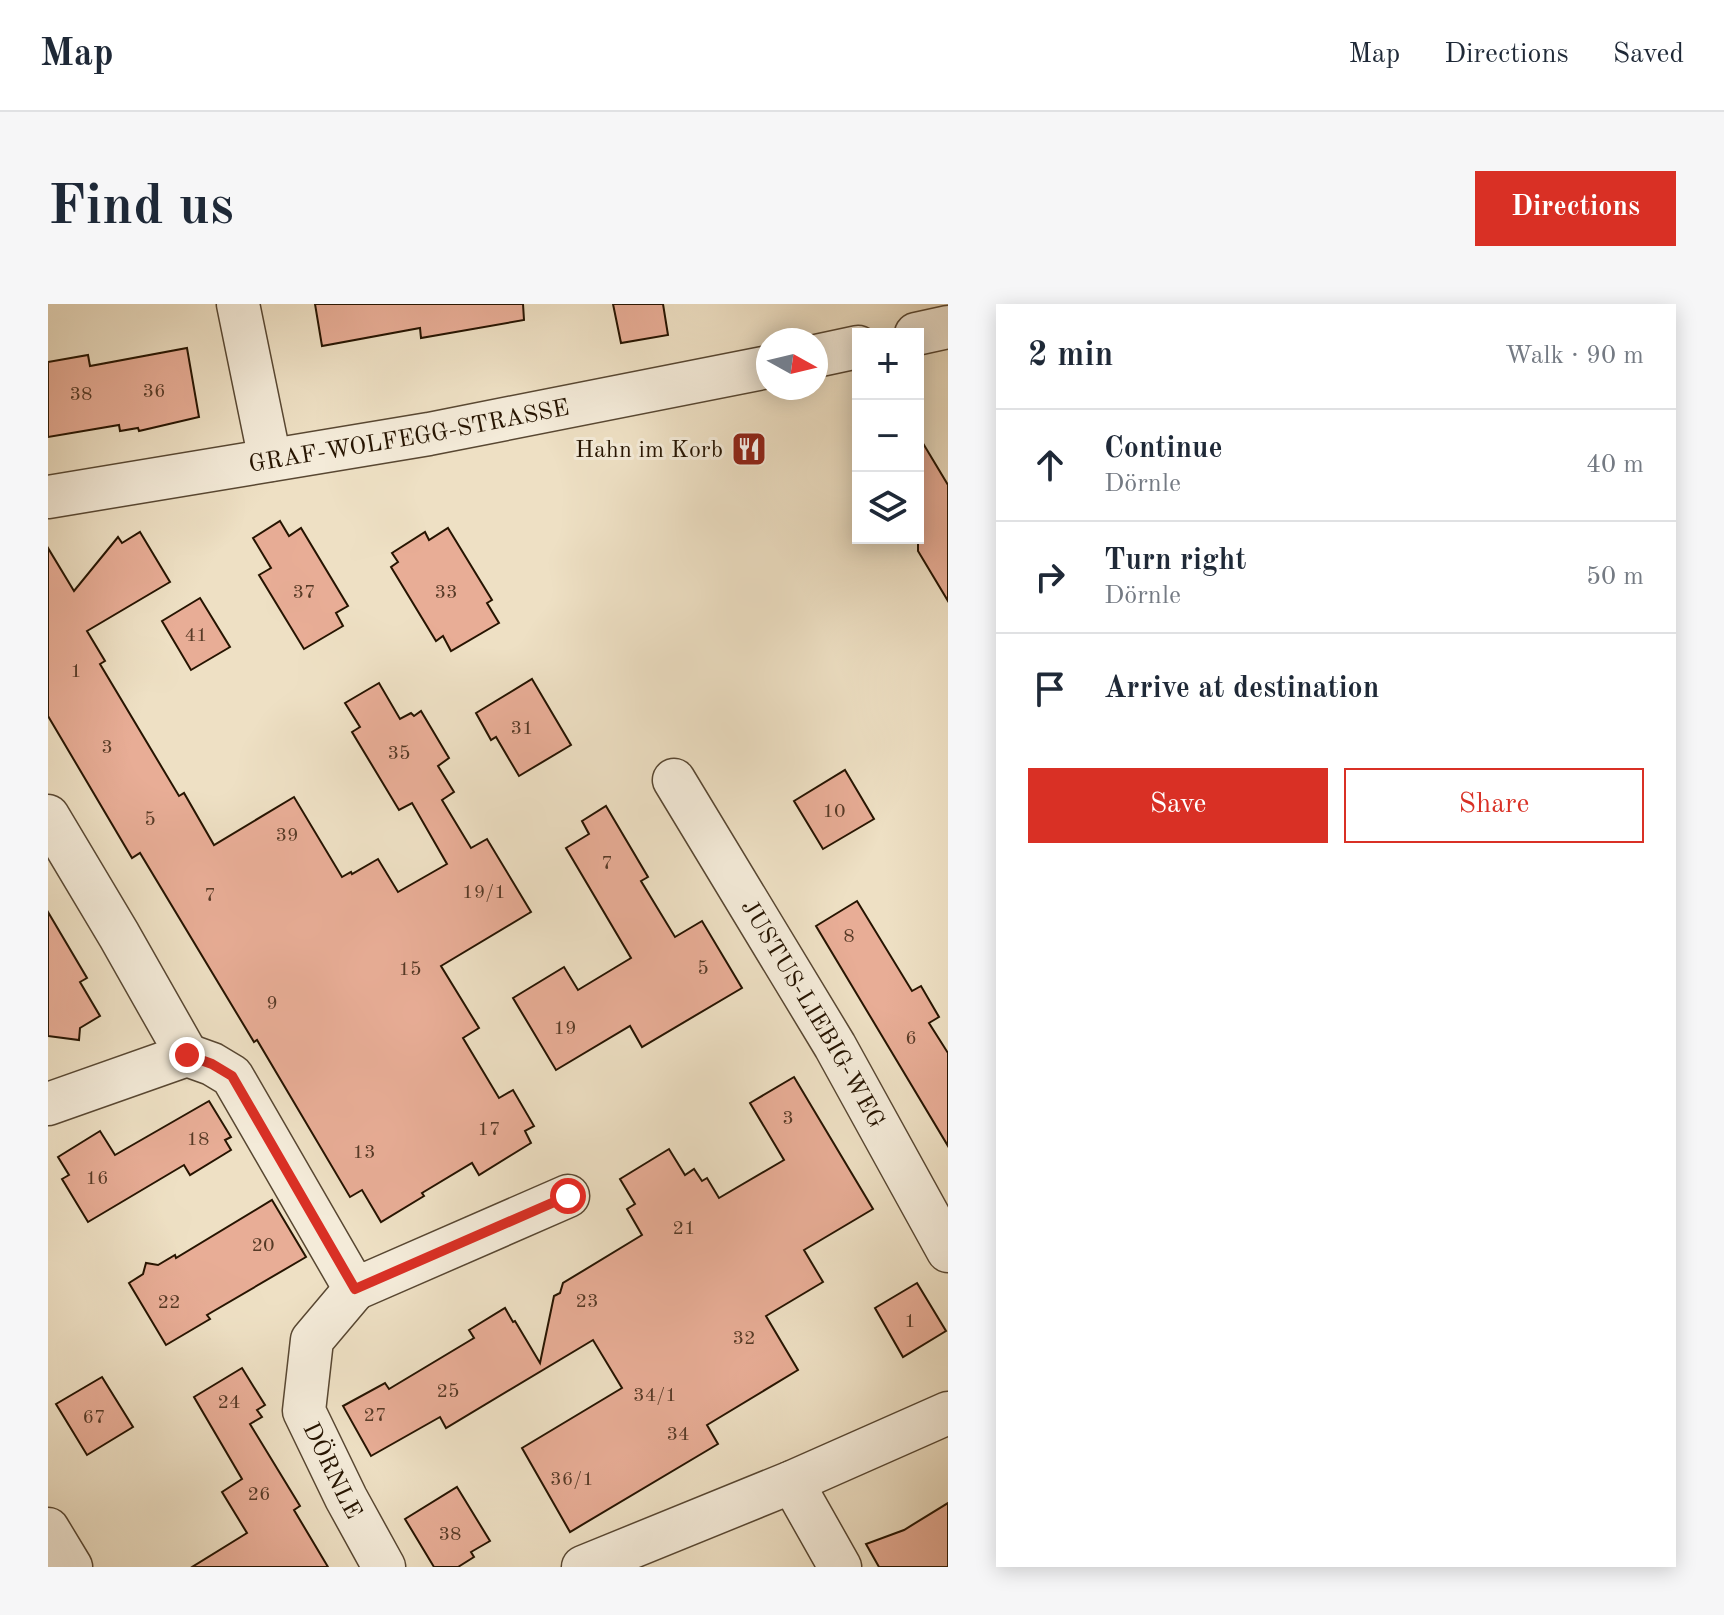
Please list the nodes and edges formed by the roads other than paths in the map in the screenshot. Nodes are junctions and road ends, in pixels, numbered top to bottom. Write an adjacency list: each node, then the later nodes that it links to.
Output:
1 (238, 304): 7 (street)
2 (948, 327): 3 (street)
3 (924, 332)
4 (852, 348): 5 (street)
5 (828, 353)
6 (756, 369): 7 (street, GRAF-WOLFEGG-STRASSE)
7 (270, 460): 8 (street, GRAF-WOLFEGG-STRASSE)
8 (48, 497)
9 (674, 780): 14 (street, JUSTUS-LIEBIG-WEG)
10 (48, 816): 11 (street)
11 (187, 1055): 12 (street); 15 (street)
12 (48, 1104)
13 (568, 1196): 15 (street, DÖRNLE)
14 (948, 1251)
15 (355, 1289): 20 (street, DÖRNLE)
16 (948, 1413): 17 (street)
17 (792, 1482): 21 (street); 22 (street)
18 (48, 1529): 19 (street)
19 (71, 1567)
20 (384, 1567)
21 (583, 1567)
22 (840, 1567)

